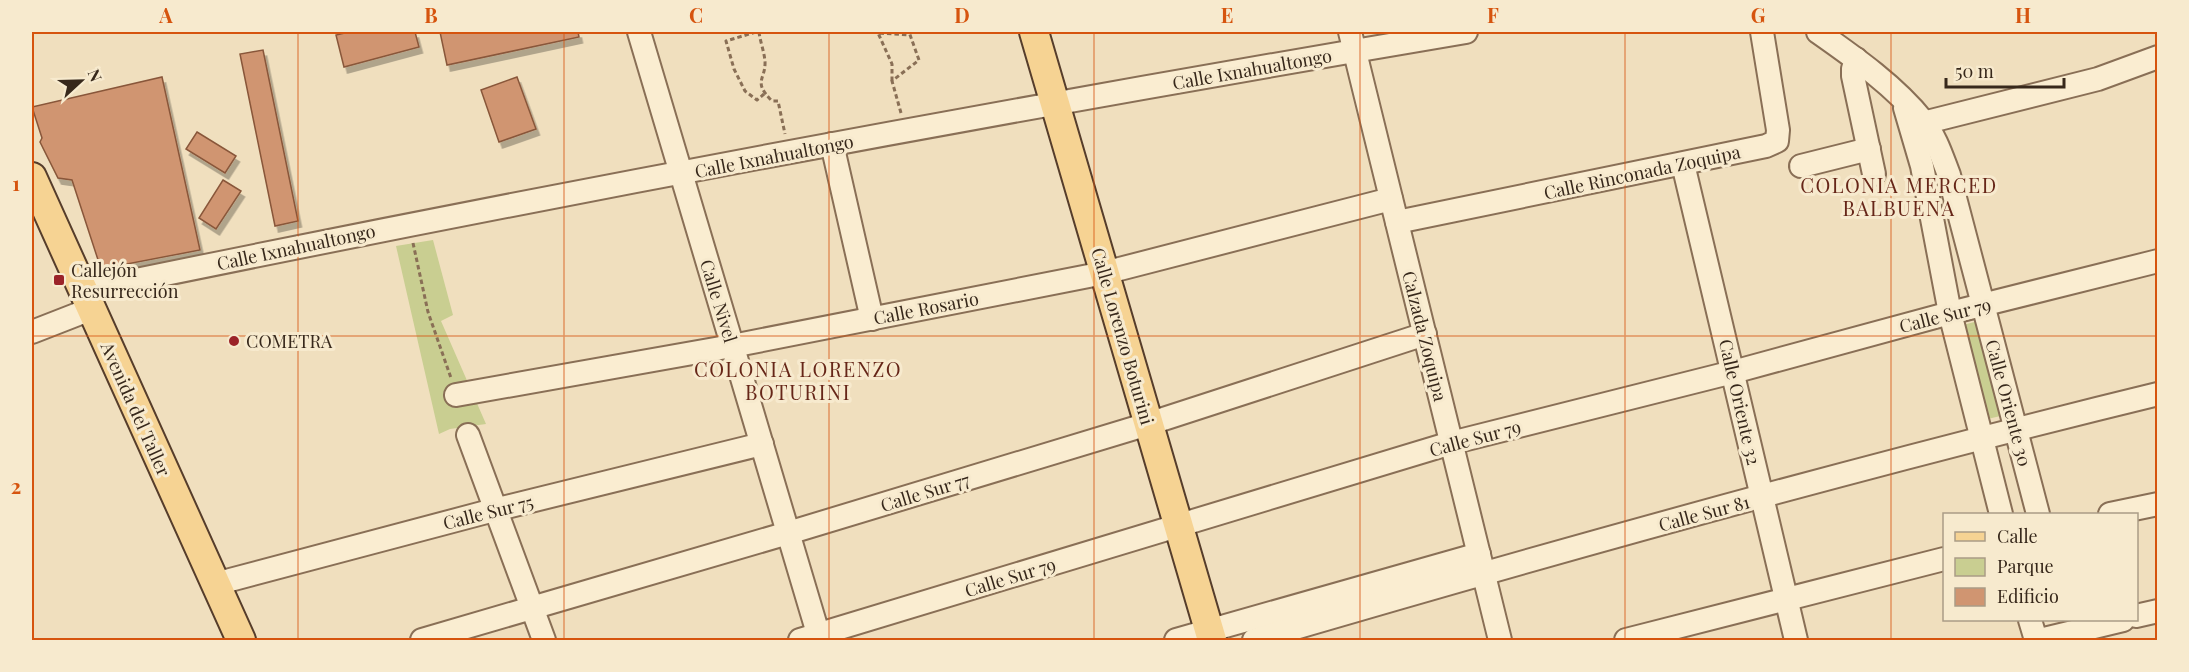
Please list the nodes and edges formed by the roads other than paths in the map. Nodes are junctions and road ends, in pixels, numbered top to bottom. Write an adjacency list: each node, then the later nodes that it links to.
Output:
1 (639, 32): 15 (street, Calle Nivel)
2 (1034, 32): 9 (main road, Calle Lorenzo Boturini)
3 (1467, 32): 6 (street, Calle Ixnahualtongo)
4 (1762, 32): 13 (street, Calle Rinconada Zoquipa)
5 (1818, 32): 8 (street)
6 (1352, 41): 9 (street, Calle Ixnahualtongo); 18 (street, Calzada Zoquipa)
7 (2157, 57): 10 (street)
8 (1856, 59): 10 (street); 12 (street)
9 (1055, 103): 11 (street, Calle Ixnahualtongo); 21 (main road, Calle Lorenzo Boturini)
10 (1918, 124): 23 (street, Calle Oriente 30); 24 (street, Calle Oriente 30)
11 (832, 144): 15 (street, Calle Ixnahualtongo); 25 (street)
12 (1869, 149): 14 (street); 16 (street)
13 (1683, 164): 19 (street, Calle Rinconada Zoquipa); 29 (street, Calle Oriente 32)
14 (1801, 166)
15 (681, 173): 22 (street, Calle Ixnahualtongo); 28 (street, Calle Nivel)
16 (1874, 174)
17 (32, 177): 22 (main road, Avenida del Taller)
18 (1391, 199): 19 (street, Calzada Zoquipa); 21 (street, Calle Rosario)
19 (1397, 222): 27 (street, Calzada Zoquipa)
20 (2157, 261): 23 (street, Calle Sur 79)
21 (1104, 273): 25 (street, Calle Rosario); 32 (main road, Calle Lorenzo Boturini)
22 (87, 300): 26 (street, Calle Ixnahualtongo); 48 (main road, Avenida del Taller)
23 (1982, 305): 24 (street, Calle Sur 79); 33 (street, Calle Oriente 30)
24 (1950, 313): 29 (street, Calle Sur 79); 35 (street, Calle Oriente 30)
25 (872, 319): 28 (street, Calle Rosario)
26 (32, 332)
27 (1425, 334): 32 (street, Calle Sur 77); 36 (street, Calzada Zoquipa)
28 (732, 346): 31 (street, Calle Rosario); 37 (street, Calle Nivel)
29 (1733, 372): 36 (street, Calle Sur 79); 38 (street, Calle Oriente 32)
30 (2157, 394): 33 (street, Calle Sur 81)
31 (456, 395)
32 (1148, 424): 44 (main road, Calle Lorenzo Boturini); 45 (street, Calle Sur 77)
33 (2017, 428): 35 (street, Calle Sur 81); 42 (street, Calle Oriente 30)
34 (468, 435): 40 (street)
35 (1981, 438): 38 (street, Calle Sur 81); 41 (street, Calle Oriente 30)
36 (1451, 443): 44 (street, Calle Sur 79); 47 (street, Calzada Zoquipa)
37 (762, 444): 40 (street, Calle Sur 75); 45 (street, Calle Nivel)
38 (1762, 497): 47 (street, Calle Sur 81); 49 (street, Calle Oriente 32)
39 (2157, 504): 43 (street)
40 (494, 510): 48 (street, Calle Sur 75); 50 (street)
41 (2001, 513)
42 (2038, 513)
43 (2115, 513)
44 (1178, 526): 56 (main road, Calle Lorenzo Boturini); 57 (street, Calle Sur 79)
45 (788, 533): 50 (street, Calle Sur 77); 57 (street, Calle Nivel)
46 (1943, 559): 49 (street)
47 (1481, 563): 56 (street, Calle Sur 81); 62 (street, Calle Sur 81); 63 (street, Calzada Zoquipa)
48 (215, 584): 58 (main road, Avenida del Taller)
49 (1786, 600): 64 (street); 65 (street, Calle Oriente 32)
50 (532, 607): 59 (street, Calle Sur 77); 60 (street)
51 (2157, 611): 52 (street)
52 (2138, 616)
53 (2030, 621): 66 (street)
54 (2118, 621): 55 (street)
55 (2068, 631): 66 (street)
56 (1210, 636): 61 (street, Calle Sur 81)
57 (813, 639)
58 (241, 640)
59 (422, 640)
60 (544, 640)
61 (1176, 640)
62 (1254, 640)
63 (1500, 640)
64 (1626, 640)
65 (1796, 640)
66 (2038, 640)

